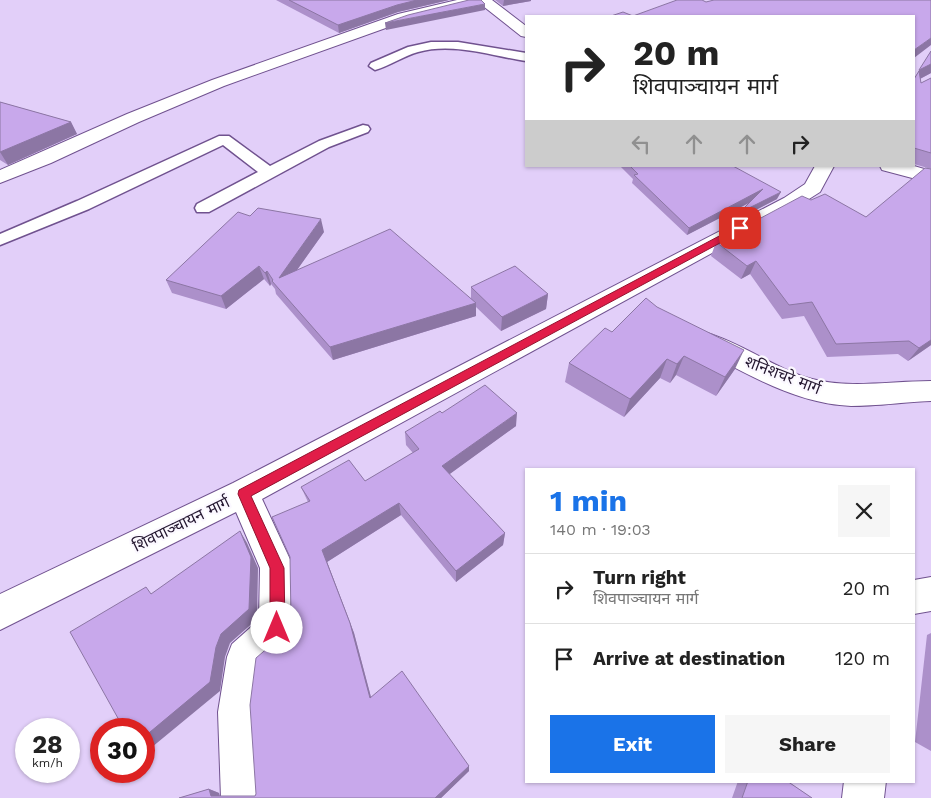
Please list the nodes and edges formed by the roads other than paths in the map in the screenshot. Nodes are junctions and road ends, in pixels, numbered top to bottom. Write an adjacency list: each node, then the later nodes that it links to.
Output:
1 (473, 0): 11 (street)
2 (484, 0): 3 (street)
3 (525, 32)
4 (525, 57): 5 (lane)
5 (375, 66)
6 (364, 129): 9 (lane)
7 (824, 167): 14 (street, शिवपाञ्चायन मार्ग)
8 (898, 167): 10 (street)
9 (269, 173): 12 (lane); 13 (lane)
10 (931, 176)
11 (0, 177)
12 (203, 208)
13 (0, 240)
14 (623, 290): 15 (street); 18 (street, शिवपाञ्चायन मार्ग)
15 (646, 307)
16 (686, 331): 17 (street, शनिशचरे मार्ग)
17 (931, 391)
18 (244, 494): 19 (street, शिवपाञ्चायन मार्ग); 21 (street)
19 (0, 612)
20 (865, 783): 22 (street)
21 (242, 798)
22 (863, 798)

